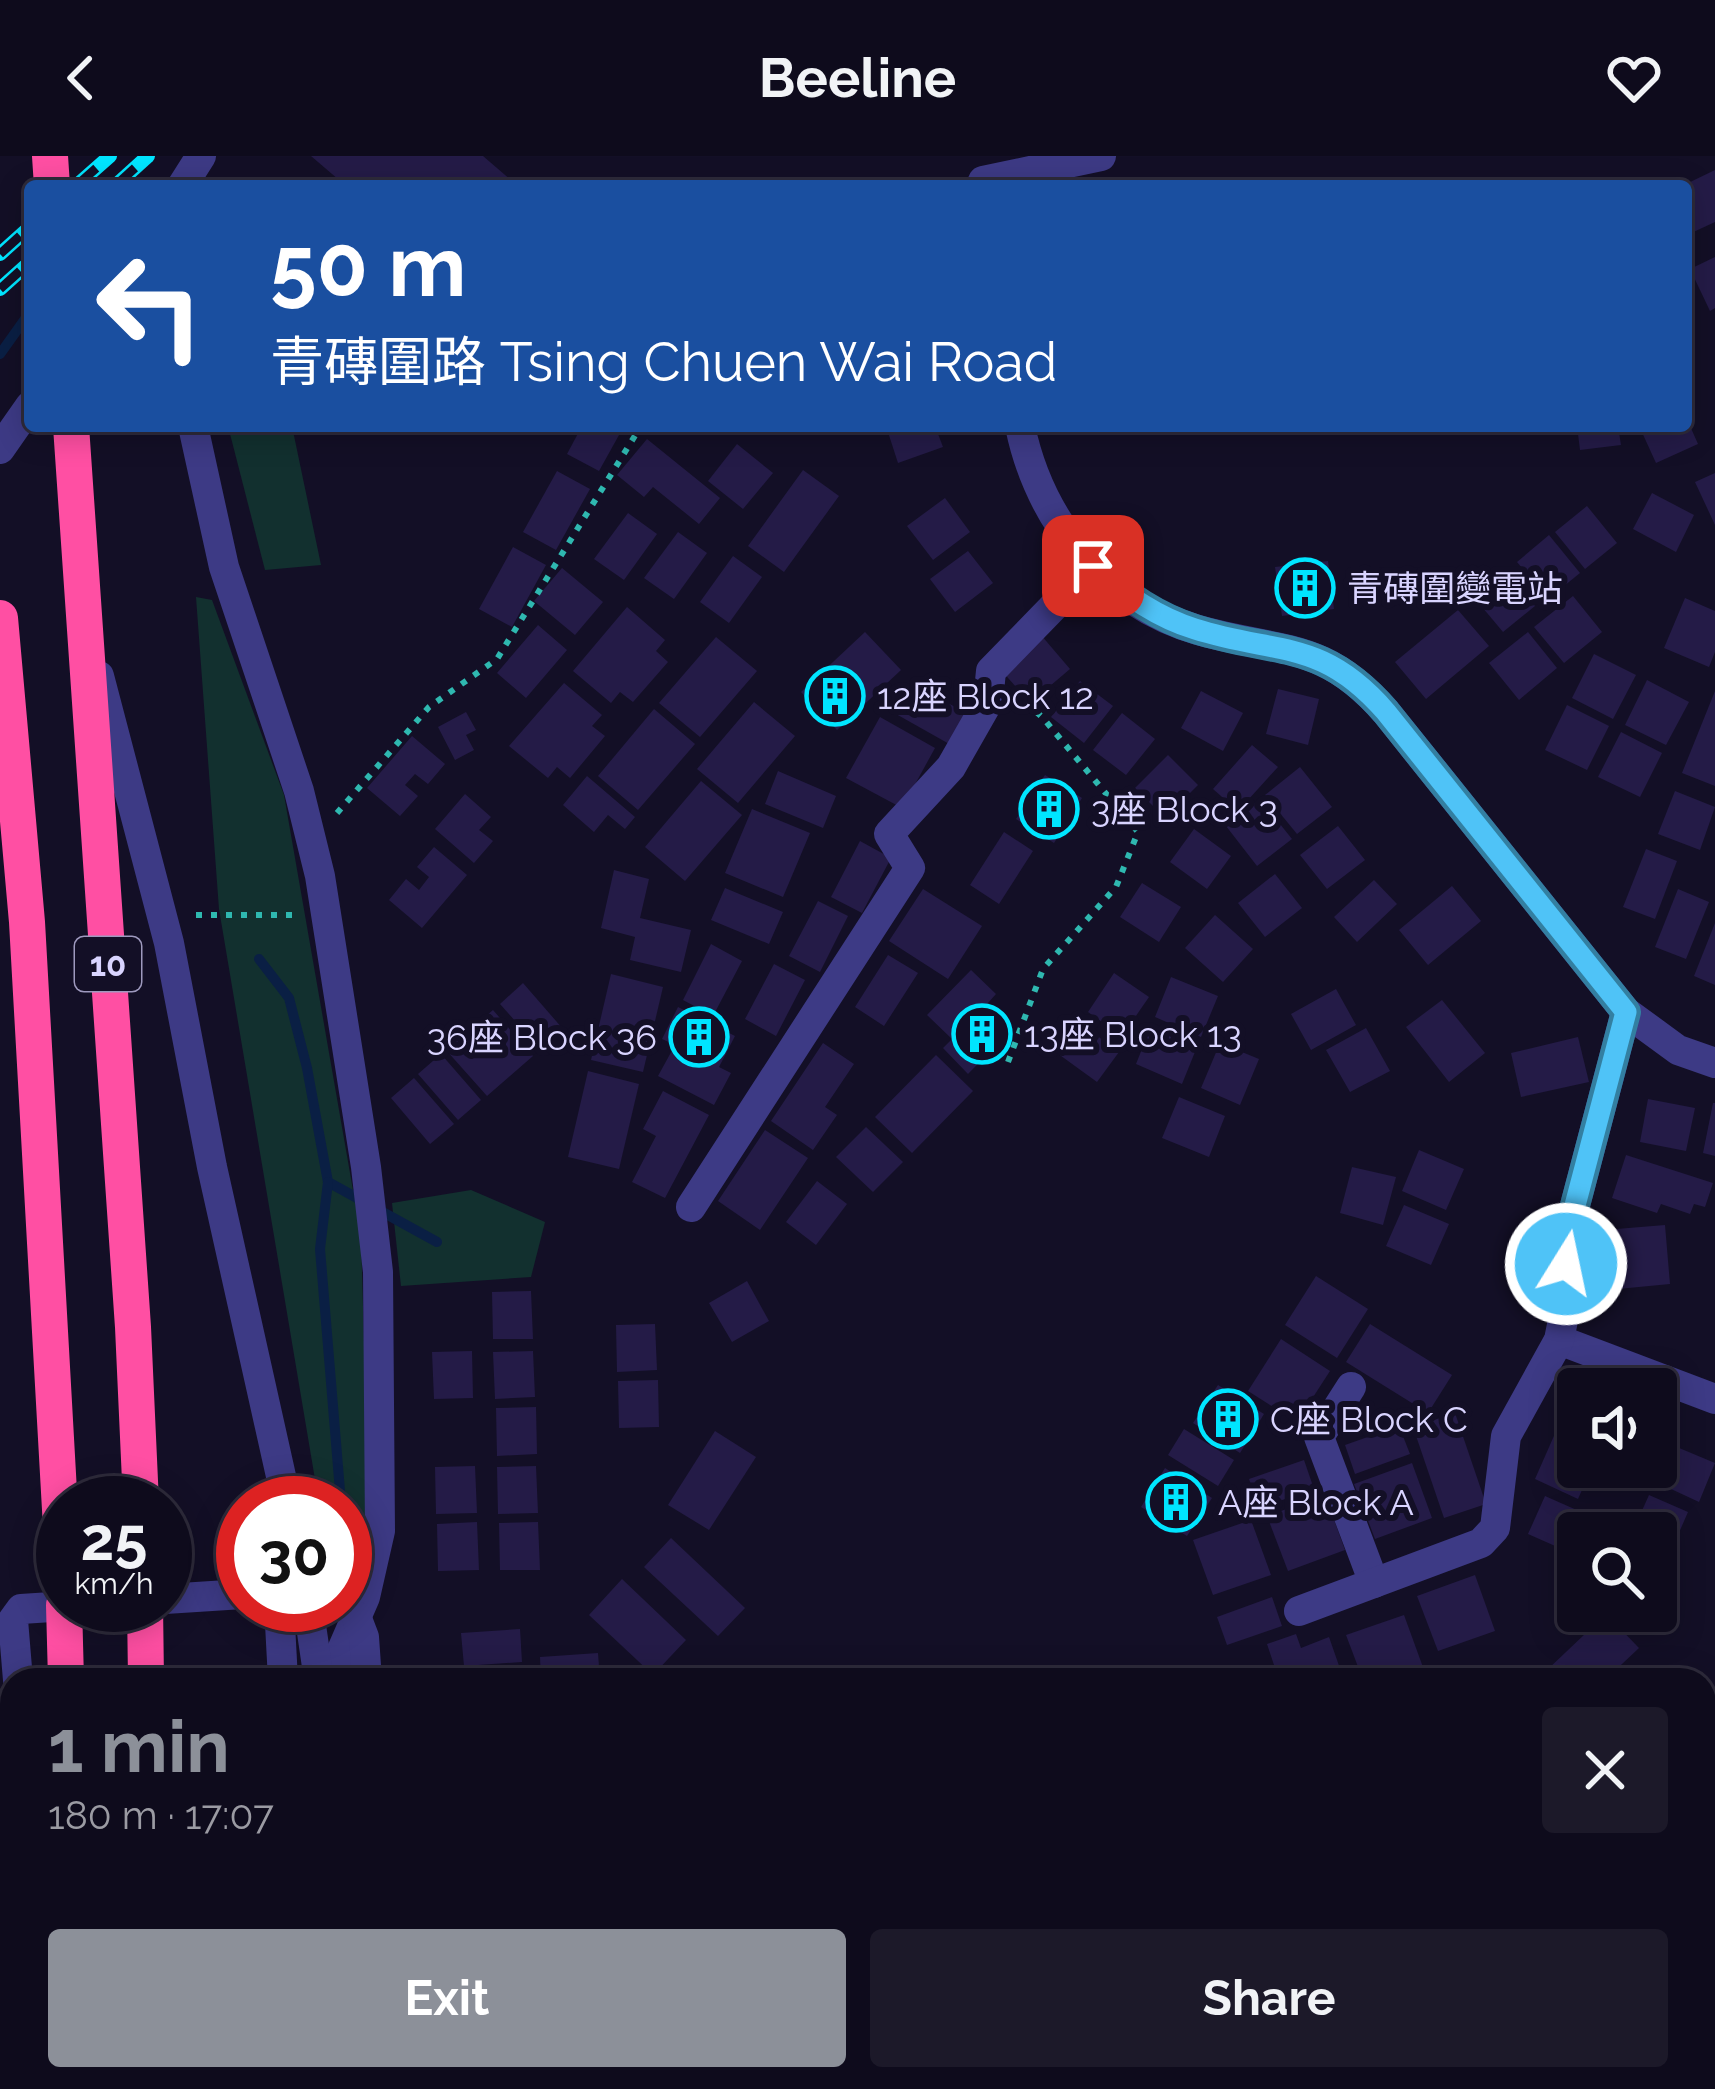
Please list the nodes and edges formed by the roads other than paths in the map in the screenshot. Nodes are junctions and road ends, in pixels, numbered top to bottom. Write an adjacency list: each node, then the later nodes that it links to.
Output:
1 (1101, 156): 2 (street)
2 (983, 174)
3 (24, 414): 7 (street)
4 (71, 432): 9 (highway, 10, bridge)
5 (194, 432): 20 (street)
6 (1022, 432): 8 (street)
7 (0, 448)
8 (1093, 566): 11 (street); 13 (street)
9 (86, 623): 18 (highway, 10, bridge); 19 (street, bridge)
10 (1, 639): 17 (highway, 10, bridge)
11 (1626, 1012): 12 (street); 14 (street)
12 (1715, 1063)
13 (691, 1207)
14 (1559, 1340): 16 (street); 21 (street)
15 (1351, 1387): 21 (street)
16 (1715, 1400)
17 (58, 1476)
18 (139, 1476)
19 (281, 1476)
20 (372, 1569)
21 (1374, 1582): 23 (street)
22 (36, 1608): 30 (street)
23 (1298, 1610)
24 (65, 1632): 31 (highway, bridge)
25 (145, 1632): 32 (highway)
26 (280, 1632): 33 (street)
27 (312, 1632): 34 (street)
28 (349, 1632): 35 (street)
29 (362, 1632): 36 (street)
30 (17, 1668)
31 (66, 1668)
32 (146, 1668)
33 (282, 1668)
34 (317, 1668)
35 (334, 1668)
36 (367, 1668)

